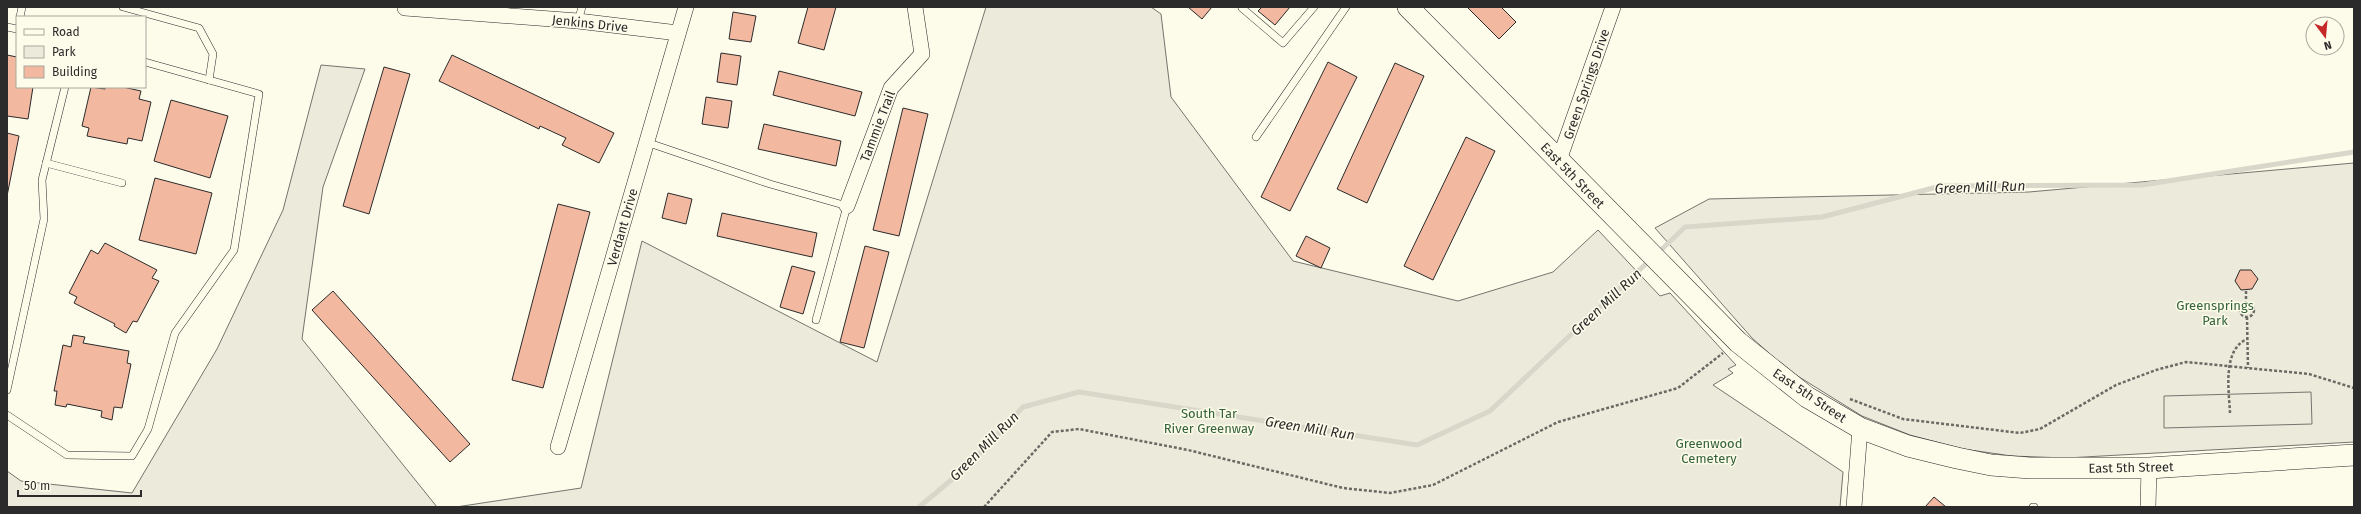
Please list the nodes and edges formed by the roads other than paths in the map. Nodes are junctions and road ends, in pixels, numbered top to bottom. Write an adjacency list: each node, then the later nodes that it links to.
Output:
1 (123, 7): 14 (lane)
2 (686, 7): 12 (street, Verdant Drive)
3 (915, 7): 21 (street, Tammie Trail)
4 (1314, 7): 10 (lane)
5 (1346, 7): 16 (lane)
6 (1408, 7): 18 (main road, East 5th Street)
7 (1613, 7): 18 (street, Green Springs Drive)
8 (405, 8): 9 (street, Jenkins Drive)
9 (424, 8): 11 (street, Jenkins Drive)
10 (1242, 8)
11 (580, 14): 12 (street, Jenkins Drive)
12 (678, 33): 17 (street, Verdant Drive)
13 (146, 62): 14 (lane)
14 (209, 80): 24 (lane)
15 (65, 88): 19 (lane)
16 (1256, 137)
17 (646, 142): 21 (lane); 26 (street, Verdant Drive)
18 (1559, 160): 25 (main road, East 5th Street)
19 (46, 163): 20 (lane); 23 (lane)
20 (122, 183)
21 (847, 206): 22 (lane)
22 (816, 320)
23 (7, 390)
24 (7, 415)
25 (1860, 428): 28 (main road, East 5th Street); 29 (street)
26 (558, 447)
27 (2354, 455): 28 (main road, East 5th Street)
28 (2149, 468): 30 (street)
29 (1854, 507)
30 (2148, 507)

